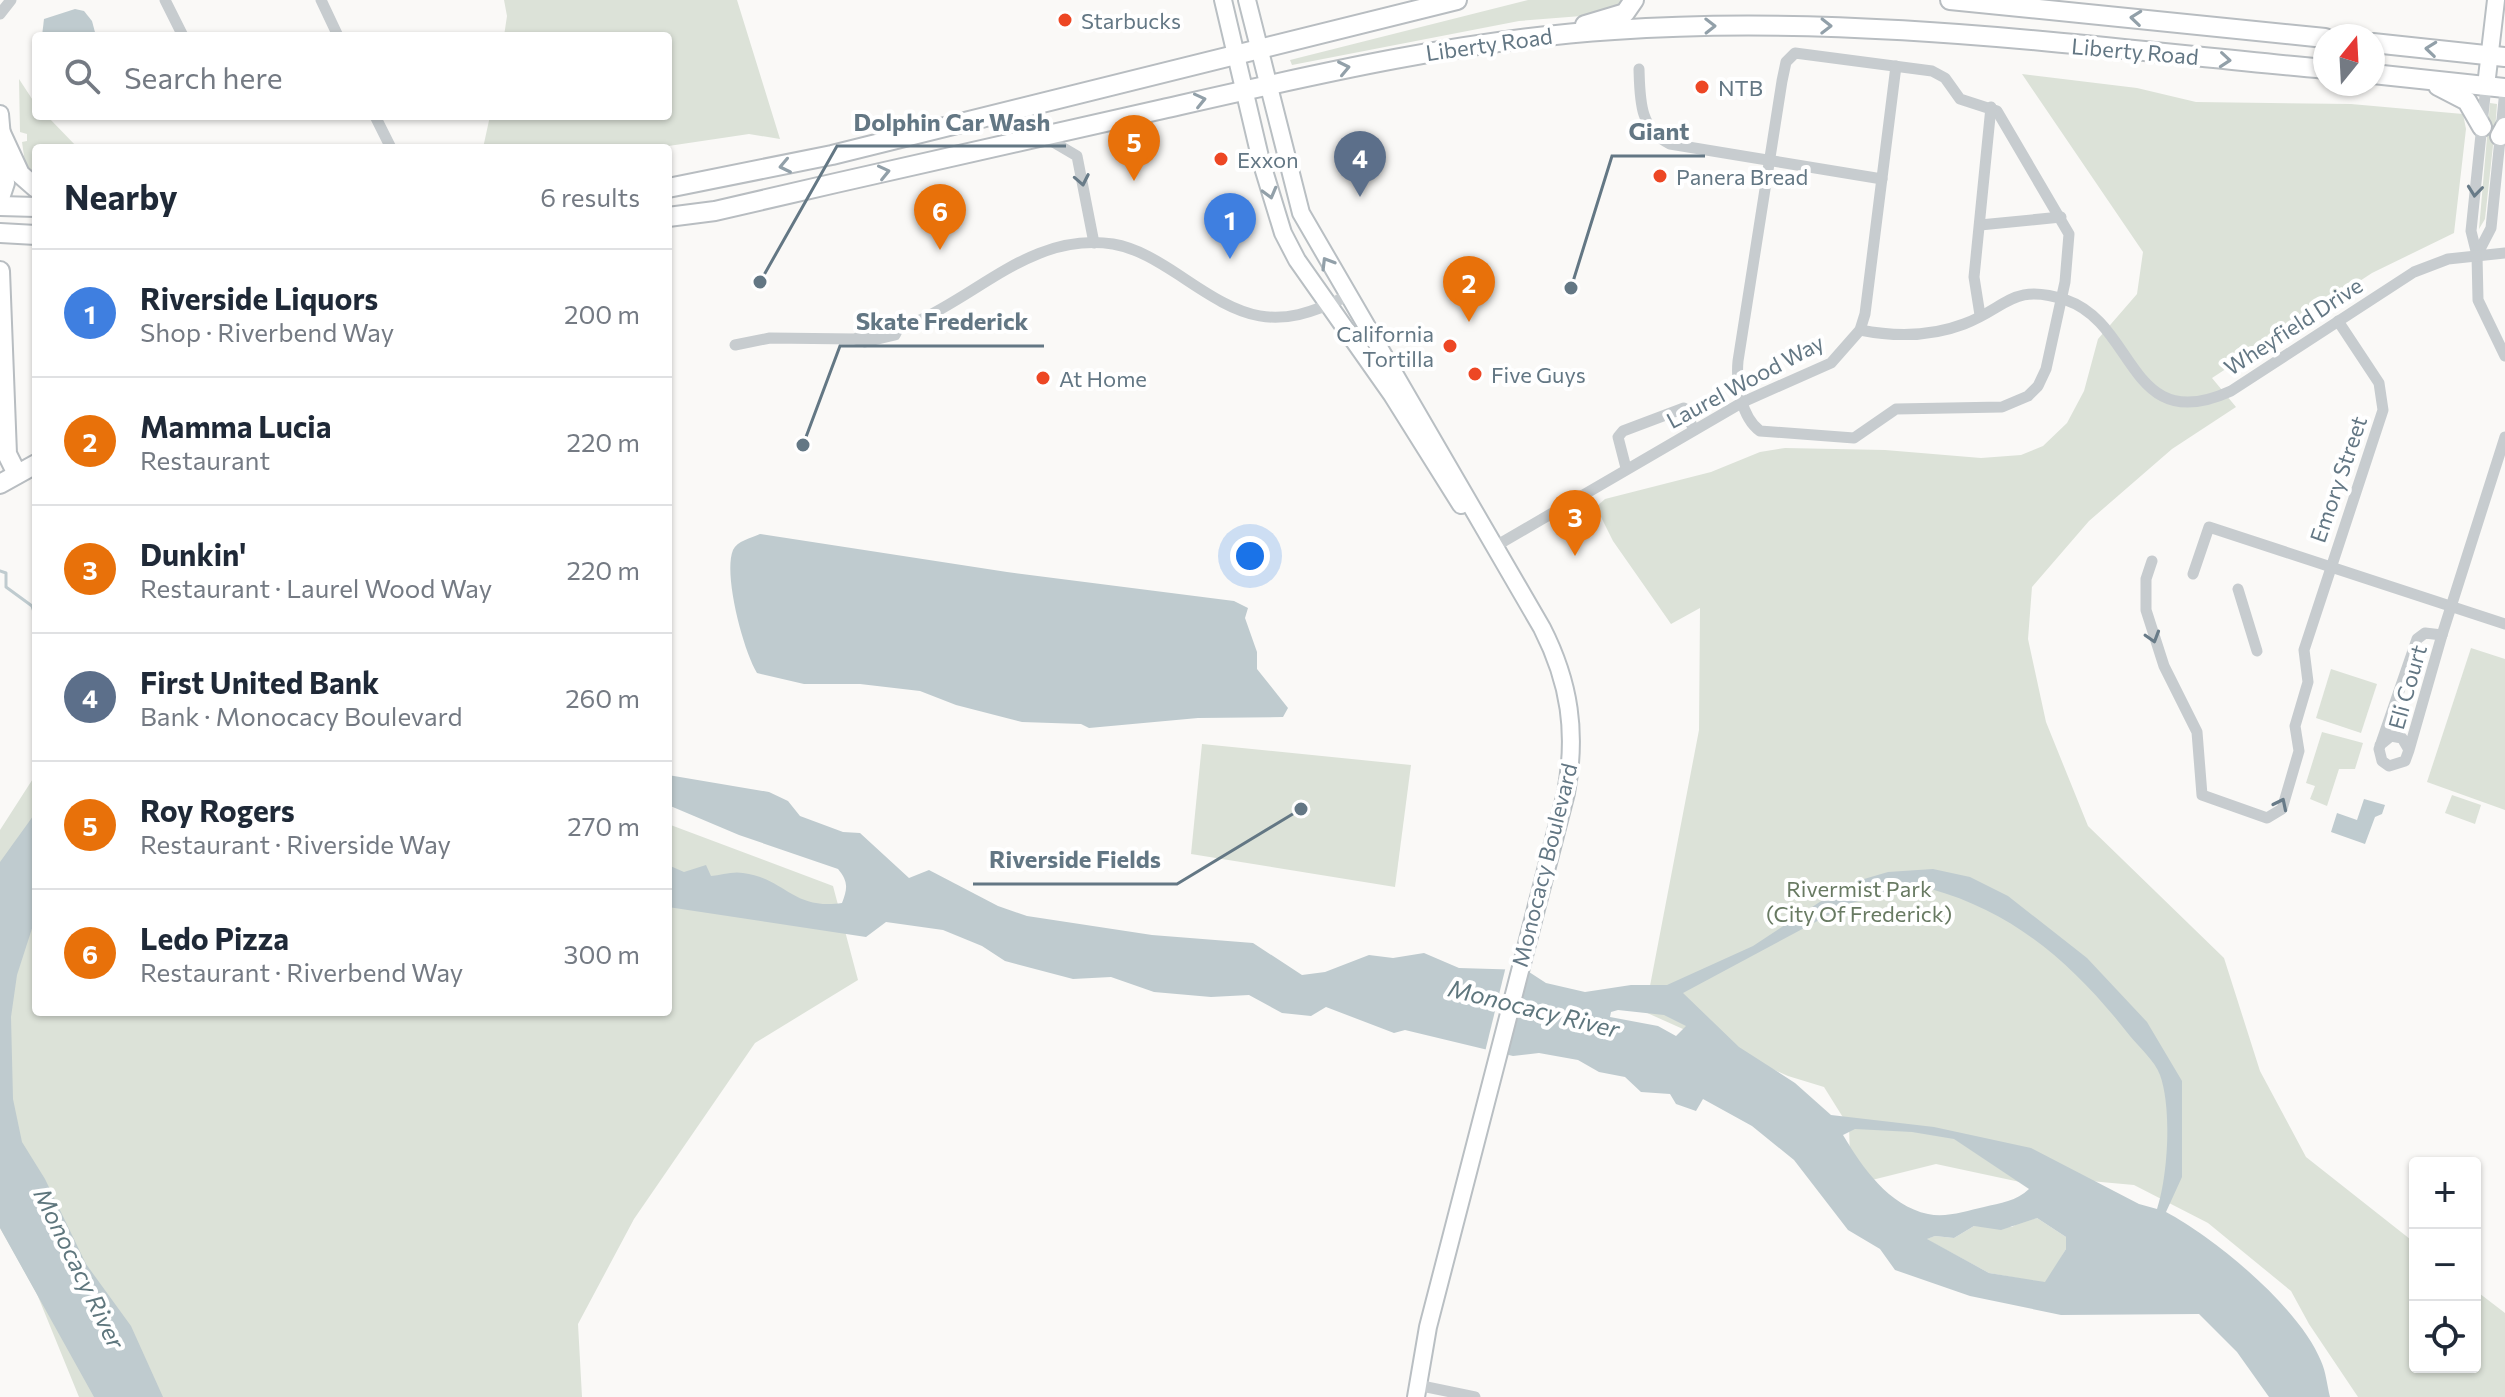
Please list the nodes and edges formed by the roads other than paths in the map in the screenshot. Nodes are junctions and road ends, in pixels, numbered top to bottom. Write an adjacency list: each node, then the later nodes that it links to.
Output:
1 (11, 0): 10 (street)
2 (165, 0): 11 (street)
3 (321, 0): 12 (street)
4 (1223, 0): 17 (main road, Monocacy Boulevard)
5 (1247, 0): 16 (main road, Monocacy Boulevard)
6 (1457, 0): 16 (main road, Liberty Road)
7 (1634, 0): 13 (main road)
8 (1950, 0): 14 (main road, Liberty Road, one-way to 8)
9 (2496, 0): 18 (main road)
10 (0, 14)
11 (181, 32)
12 (336, 32)
13 (1572, 33): 20 (main road, Liberty Road, one-way to 20); 24 (main road, Liberty Road, one-way to 13)
14 (2313, 37)
15 (2385, 44): 18 (main road, one-way to 15)
16 (1259, 50): 17 (main road, Liberty Road); 24 (main road, Monocacy Boulevard)
17 (1236, 56): 26 (main road, Monocacy Boulevard); 38 (main road, Liberty Road, one-way to 38)
18 (2497, 56): 25 (main road)
19 (1896, 66): 27 (street); 35 (street); 36 (street)
20 (2313, 68)
21 (1639, 69): 35 (street)
22 (2385, 75): 23 (main road)
23 (2429, 80): 25 (main road); 30 (main road)
24 (1268, 85): 26 (main road, Liberty Road); 52 (main road, Monocacy Boulevard, one-way to 24)
25 (2499, 88): 30 (street); 31 (street)
26 (1244, 90): 33 (main road, Liberty Road, one-way to 26); 54 (main road, Monocacy Boulevard, one-way to 54)
27 (1991, 107): 43 (street); 44 (street)
28 (0, 114): 32 (main road)
29 (377, 120): 34 (street)
30 (2482, 127): 50 (street, one-way to 50)
31 (2503, 132): 50 (street)
32 (1, 133): 37 (main road); 39 (main road)
33 (1042, 136): 41 (main road, Liberty Road, one-way to 33); 48 (street, one-way to 48)
34 (389, 144)
35 (1769, 162): 36 (street); 60 (street)
36 (1882, 179): 57 (street)
37 (32, 184)
38 (672, 187)
39 (0, 203): 40 (main road)
40 (32, 207)
41 (715, 211): 42 (main road, Liberty Road); 45 (main road)
42 (672, 216)
43 (2061, 217): 44 (street); 53 (street)
44 (1980, 225): 55 (street)
45 (672, 227)
46 (0, 233): 47 (main road)
47 (32, 235)
48 (1094, 243): 54 (street); 58 (street)
49 (2505, 253): 50 (street, Wheyfield Drive)
50 (2477, 255): 56 (street, Wheyfield Drive); 59 (street)
51 (0, 271): 61 (main road)
52 (1347, 296): 54 (street); 68 (main road, Monocacy Boulevard)
53 (2061, 299): 55 (street, Wheyfield Drive); 56 (street, Wheyfield Drive); 60 (street)
54 (1329, 306): 68 (main road, Monocacy Boulevard)
55 (1980, 315): 57 (street, Wheyfield Drive)
56 (2338, 321): 70 (street, Emory Street)
57 (1860, 330): 60 (street, Laurel Wood Way)
58 (735, 345)
59 (2505, 356)
60 (1743, 402): 62 (street, Laurel Wood Way)
61 (3, 428): 66 (main road)
62 (1694, 430): 65 (street, Laurel Wood Way); 65 (street)
63 (2505, 437): 73 (street, Eli Court)
64 (32, 466): 66 (main road)
65 (1626, 468): 68 (street, Laurel Wood Way)
66 (17, 474): 67 (main road)
67 (0, 484)
68 (1490, 540): 79 (main road, Monocacy Boulevard)
69 (2152, 561): 70 (street, Emory Street, one-way to 70)
70 (2330, 567): 71 (street); 73 (street)
71 (2193, 574)
72 (2238, 589): 76 (street)
73 (2450, 606): 74 (street); 75 (street, Eli Court)
74 (2505, 624)
75 (2442, 635): 77 (street, Eli Court); 78 (street, Eli Court)
76 (2257, 651)
77 (2380, 745): 78 (street, Eli Court); 78 (street, Eli Court)
78 (2409, 750)
79 (1416, 1391): 80 (street)
80 (1475, 1397)

